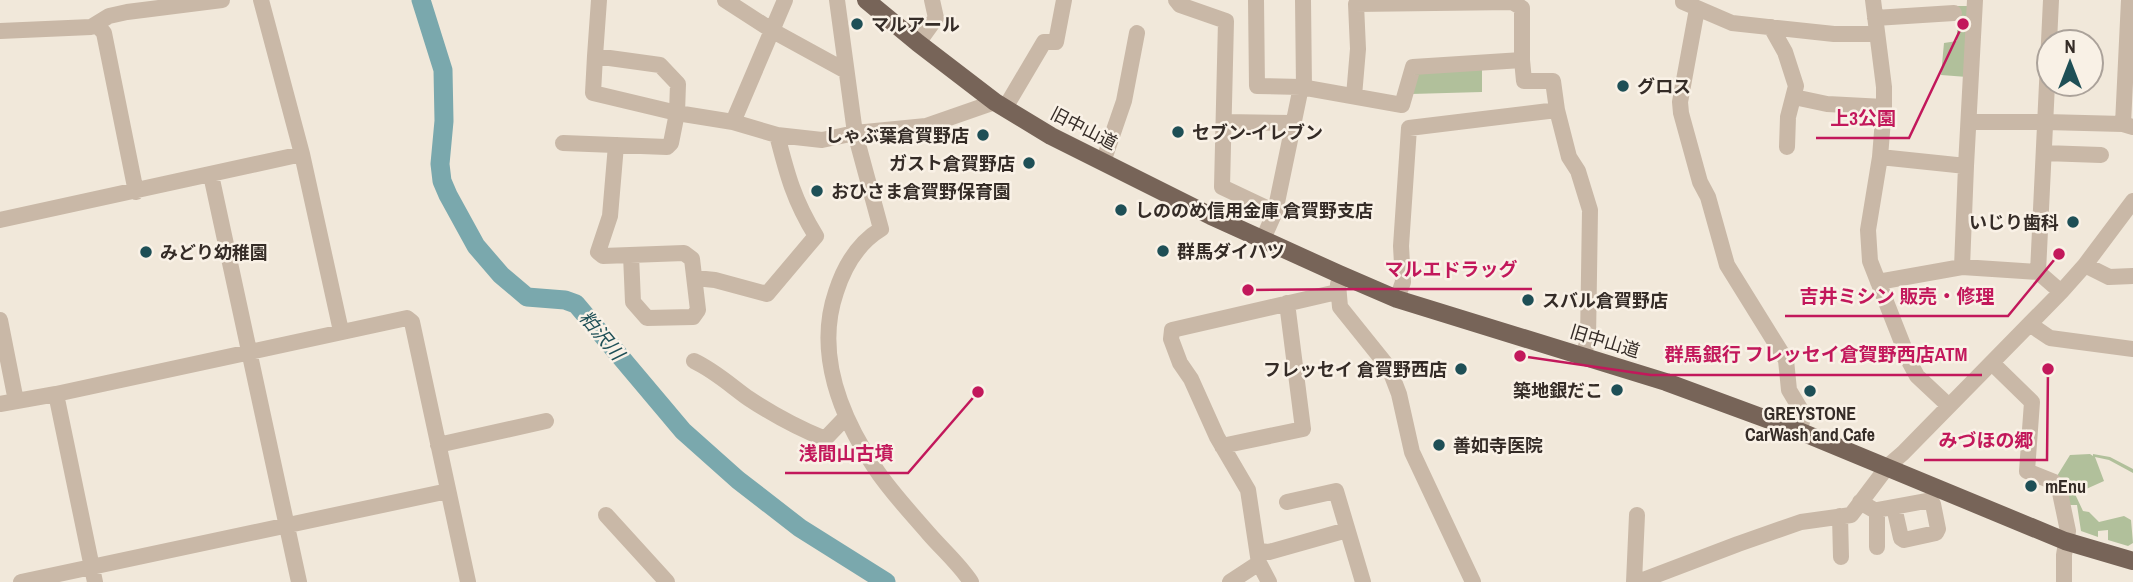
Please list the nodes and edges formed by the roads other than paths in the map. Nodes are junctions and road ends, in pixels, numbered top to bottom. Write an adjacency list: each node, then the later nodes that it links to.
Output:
1 (222, 0): 20 (street)
2 (261, 0): 50 (street)
3 (599, 0): 27 (street)
4 (725, 0): 24 (street)
5 (785, 0): 24 (street)
6 (837, 0): 29 (street)
7 (866, 0): 26 (main road, 旧中山道)
8 (932, 0): 26 (street)
9 (1064, 0): 33 (street)
10 (1175, 0): 38 (street)
11 (1256, 0): 30 (street)
12 (1303, 0): 30 (street)
13 (1872, 0): 21 (street)
14 (1975, 0): 39 (street)
15 (2051, 0): 40 (street)
16 (2129, 0): 42 (street)
17 (1355, 2): 28 (street); 32 (street)
18 (1690, 5): 22 (street); 85 (street)
19 (1954, 13): 21 (street)
20 (97, 25): 23 (street); 56 (street)
21 (1876, 26): 22 (street); 34 (street)
22 (1771, 27): 31 (street)
23 (0, 31)
24 (773, 31): 29 (street); 37 (street)
25 (1137, 33): 53 (street)
26 (918, 43): 33 (main road, 旧中山道)
27 (595, 56): 36 (street); 36 (street)
28 (1521, 60): 32 (street); 35 (street)
29 (846, 71): 44 (street)
30 (1303, 87): 32 (street); 41 (street)
31 (1794, 97): 34 (street); 48 (street)
32 (1356, 102): 43 (street)
33 (1000, 105): 44 (street); 53 (main road, 旧中山道)
34 (1884, 107): 52 (street)
35 (1557, 110): 43 (street); 77 (street)
36 (677, 113): 37 (street); 47 (street)
37 (733, 122): 45 (street)
38 (1224, 122): 41 (street); 58 (street)
39 (1969, 122): 40 (street); 54 (street)
40 (2046, 122): 42 (street); 49 (street)
41 (1294, 123): 58 (street)
42 (2128, 126)
43 (1409, 128): 70 (street)
44 (855, 133): 45 (street); 83 (street)
45 (777, 135): 66 (street)
46 (563, 144): 47 (street)
47 (616, 145): 61 (street)
48 (1787, 148)
49 (2044, 153): 51 (street); 64 (street)
50 (302, 154): 55 (street); 74 (street)
51 (2101, 155)
52 (1880, 157): 54 (street); 67 (street)
53 (1103, 162): 60 (main road, 旧中山道)
54 (1966, 166): 63 (street)
55 (211, 175): 56 (street); 76 (street)
56 (136, 192): 59 (street)
57 (2133, 201): 62 (street)
58 (1275, 212): 60 (street)
59 (0, 220)
60 (1263, 239): 68 (main road, 旧中山道)
61 (631, 255): 66 (street); 66 (street)
62 (2085, 265): 65 (street); 69 (street)
63 (1962, 267): 64 (street); 67 (street)
64 (2038, 272): 69 (street)
65 (2133, 276)
66 (695, 278)
67 (1878, 282): 82 (street)
68 (1338, 283): 70 (main road, 旧中山道); 71 (street); 112 (street)
69 (2061, 292): 73 (street)
70 (1397, 299): 77 (main road, 旧中山道)
71 (1287, 303): 87 (street); 87 (street)
72 (0, 320): 81 (street)
73 (2031, 325): 75 (street); 79 (street)
74 (341, 331): 76 (street); 86 (street)
75 (2133, 349)
76 (249, 351): 80 (street); 96 (street)
77 (1583, 356): 85 (main road, 旧中山道)
78 (694, 361): 83 (street)
79 (1992, 363): 82 (street); 98 (street)
80 (56, 394): 81 (street); 103 (street)
81 (8, 403)
82 (1949, 406): 88 (street)
83 (846, 417): 108 (street)
84 (546, 421): 86 (street)
85 (1799, 430): 88 (main road, 旧中山道)
86 (438, 445): 89 (street)
87 (1222, 446): 100 (street)
88 (1888, 466): 93 (street); 98 (main road, 旧中山道)
89 (448, 491): 96 (street); 106 (street)
90 (1287, 502): 97 (street)
91 (1894, 507): 92 (street)
92 (1877, 510): 93 (street); 99 (street)
93 (1851, 511): 101 (street); 113 (street)
94 (606, 515): 107 (street)
95 (1636, 515): 113 (street)
96 (287, 525): 103 (street); 105 (street)
97 (1348, 530): 100 (street); 111 (street)
98 (2066, 541): 102 (main road, 旧中山道); 114 (street)
99 (1877, 547)
100 (1259, 557): 109 (street); 110 (street)
101 (1841, 557)
102 (2133, 561)
103 (93, 575): 104 (street)
104 (21, 582)
105 (299, 582)
106 (468, 582)
107 (667, 582)
108 (971, 582)
109 (1230, 582)
110 (1269, 582)
111 (1363, 582)
112 (1473, 582)
113 (1636, 582)
114 (2064, 582)

